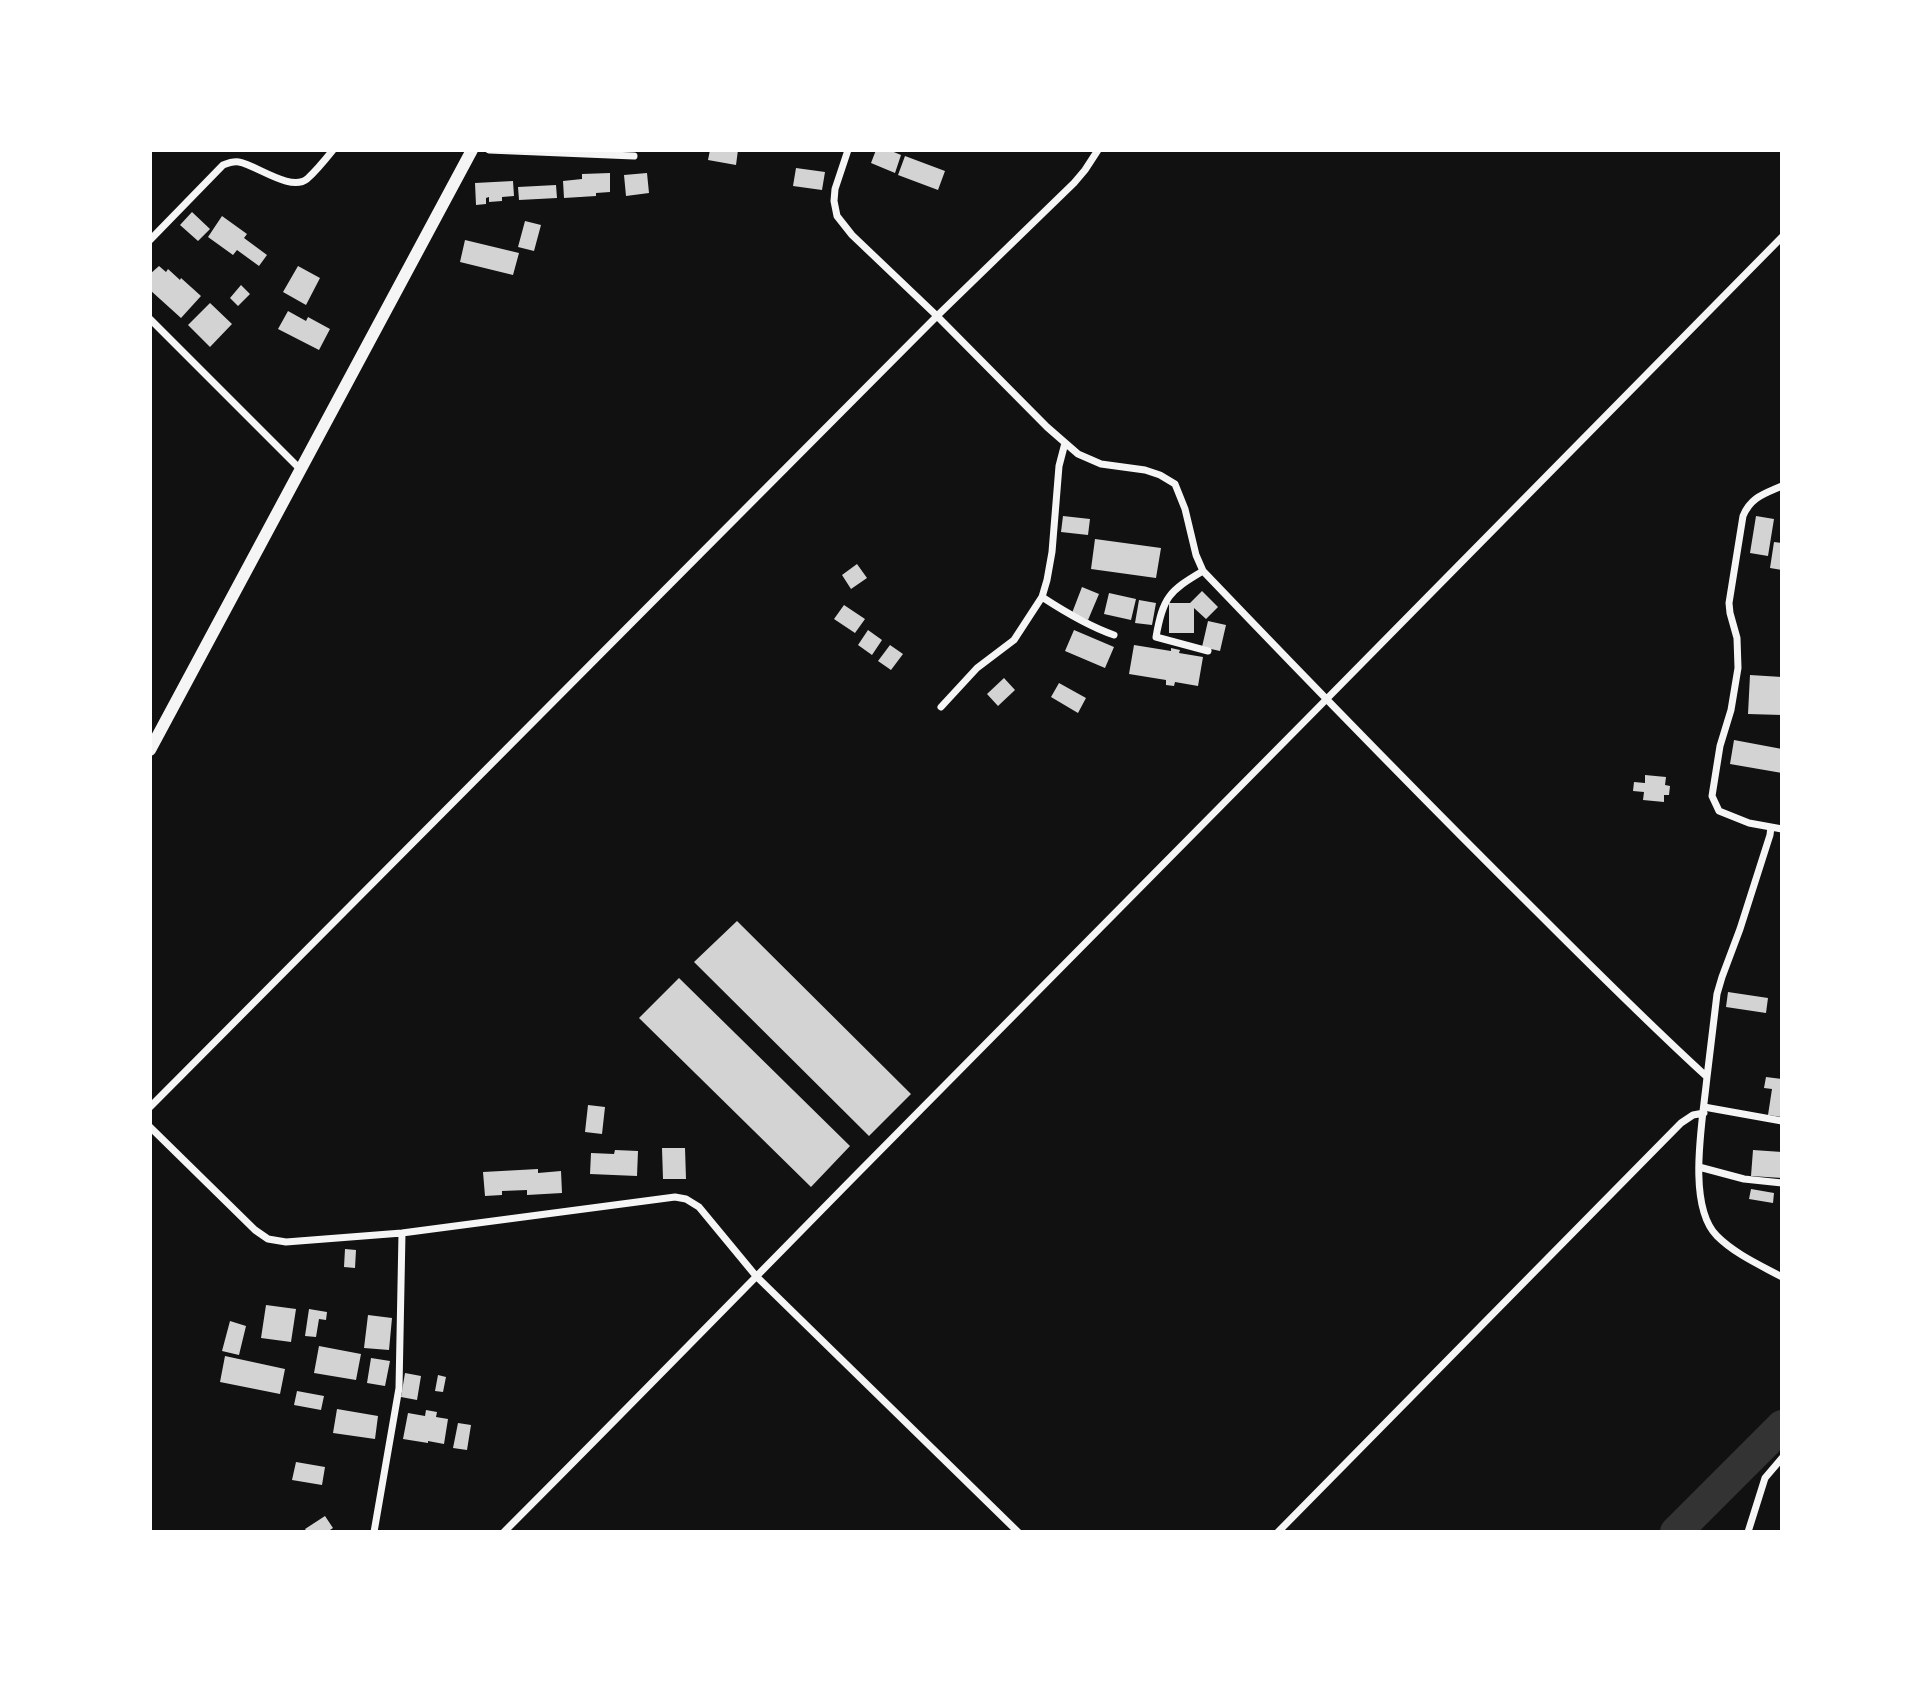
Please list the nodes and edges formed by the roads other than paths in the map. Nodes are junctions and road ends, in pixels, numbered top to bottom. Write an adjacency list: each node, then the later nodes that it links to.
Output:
1 (333, 150): 8 (street)
2 (472, 150): 12 (street)
3 (489, 150): 6 (street)
4 (848, 150): 9 (street)
5 (1098, 150): 9 (street)
6 (634, 156)
7 (1782, 237): 18 (street)
8 (150, 240)
9 (937, 316): 11 (street); 24 (street)
10 (150, 319): 12 (street)
11 (1065, 443): 14 (street); 15 (street)
12 (300, 469): 20 (street)
13 (1782, 486): 21 (street)
14 (1203, 571): 17 (street); 18 (street)
15 (1042, 597): 16 (street); 19 (street)
16 (1114, 635)
17 (1208, 651)
18 (1327, 701): 23 (street); 31 (street)
19 (941, 707)
20 (150, 750)
21 (1771, 827): 22 (street); 23 (street)
22 (1782, 829)
23 (1707, 1077): 25 (street)
24 (150, 1107)
25 (1704, 1110): 26 (street); 28 (street); 37 (street)
26 (1782, 1121)
27 (150, 1128): 30 (street)
28 (1699, 1167): 29 (street); 32 (street)
29 (1782, 1183)
30 (402, 1233): 31 (street); 34 (street)
31 (756, 1276): 35 (street); 36 (street)
32 (1782, 1277)
33 (1782, 1458): 38 (street)
34 (374, 1531)
35 (504, 1531)
36 (1017, 1531)
37 (1278, 1531)
38 (1748, 1531)

